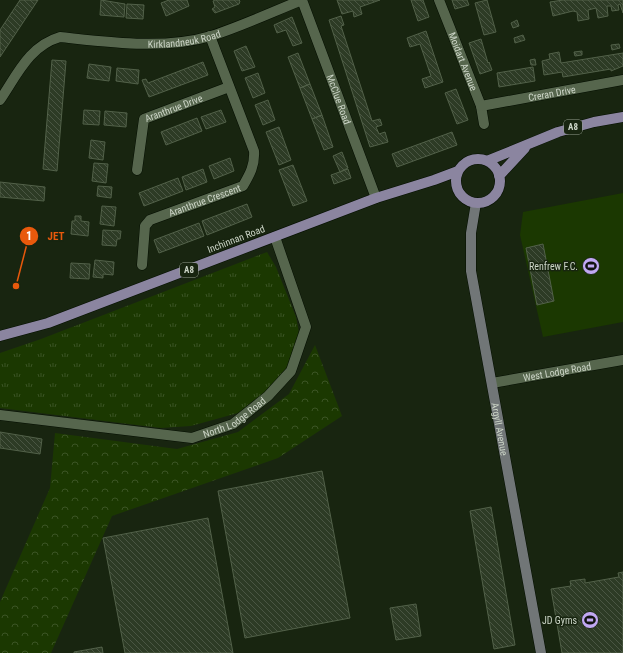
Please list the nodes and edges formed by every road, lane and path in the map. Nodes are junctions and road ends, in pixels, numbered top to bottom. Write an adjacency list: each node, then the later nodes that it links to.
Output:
1 (302, 0): 3 (street, Kirklandneuk Road); 17 (street, McClue Road)
2 (439, 0): 7 (street, Moidart Avenue)
3 (210, 36): 5 (street, Aranthrue Crescent); 6 (street, Kirklandneuk Road)
4 (623, 80): 7 (street, Creran Drive)
5 (229, 87): 12 (street, Aranthrue Drive); 20 (street, Aranthrue Crescent)
6 (0, 100)
7 (481, 106): 9 (street, Moidart Avenue)
8 (623, 117): 10 (main road, A8)
9 (484, 124)
10 (526, 146): 11 (main road, A8); 14 (main road, A8)
11 (487, 161): 13 (main road); 14 (main road)
12 (137, 170)
13 (458, 171): 15 (main road, Inchinnan Road / A8); 16 (main road)
14 (499, 176): 18 (main road)
15 (434, 180): 16 (main road); 17 (main road, Inchinnan Road / A8)
16 (456, 187): 18 (main road)
17 (376, 198): 19 (main road, Inchinnan Road / A8)
18 (476, 203): 23 (street, Argyll Avenue)
19 (275, 237): 21 (main road, Inchinnan Road / A8); 24 (street, North Lodge Road)
20 (142, 265)
21 (0, 336)
22 (623, 360): 23 (street, West Lodge Road)
23 (492, 383): 25 (street, Argyll Avenue)
24 (0, 415)
25 (541, 653)

